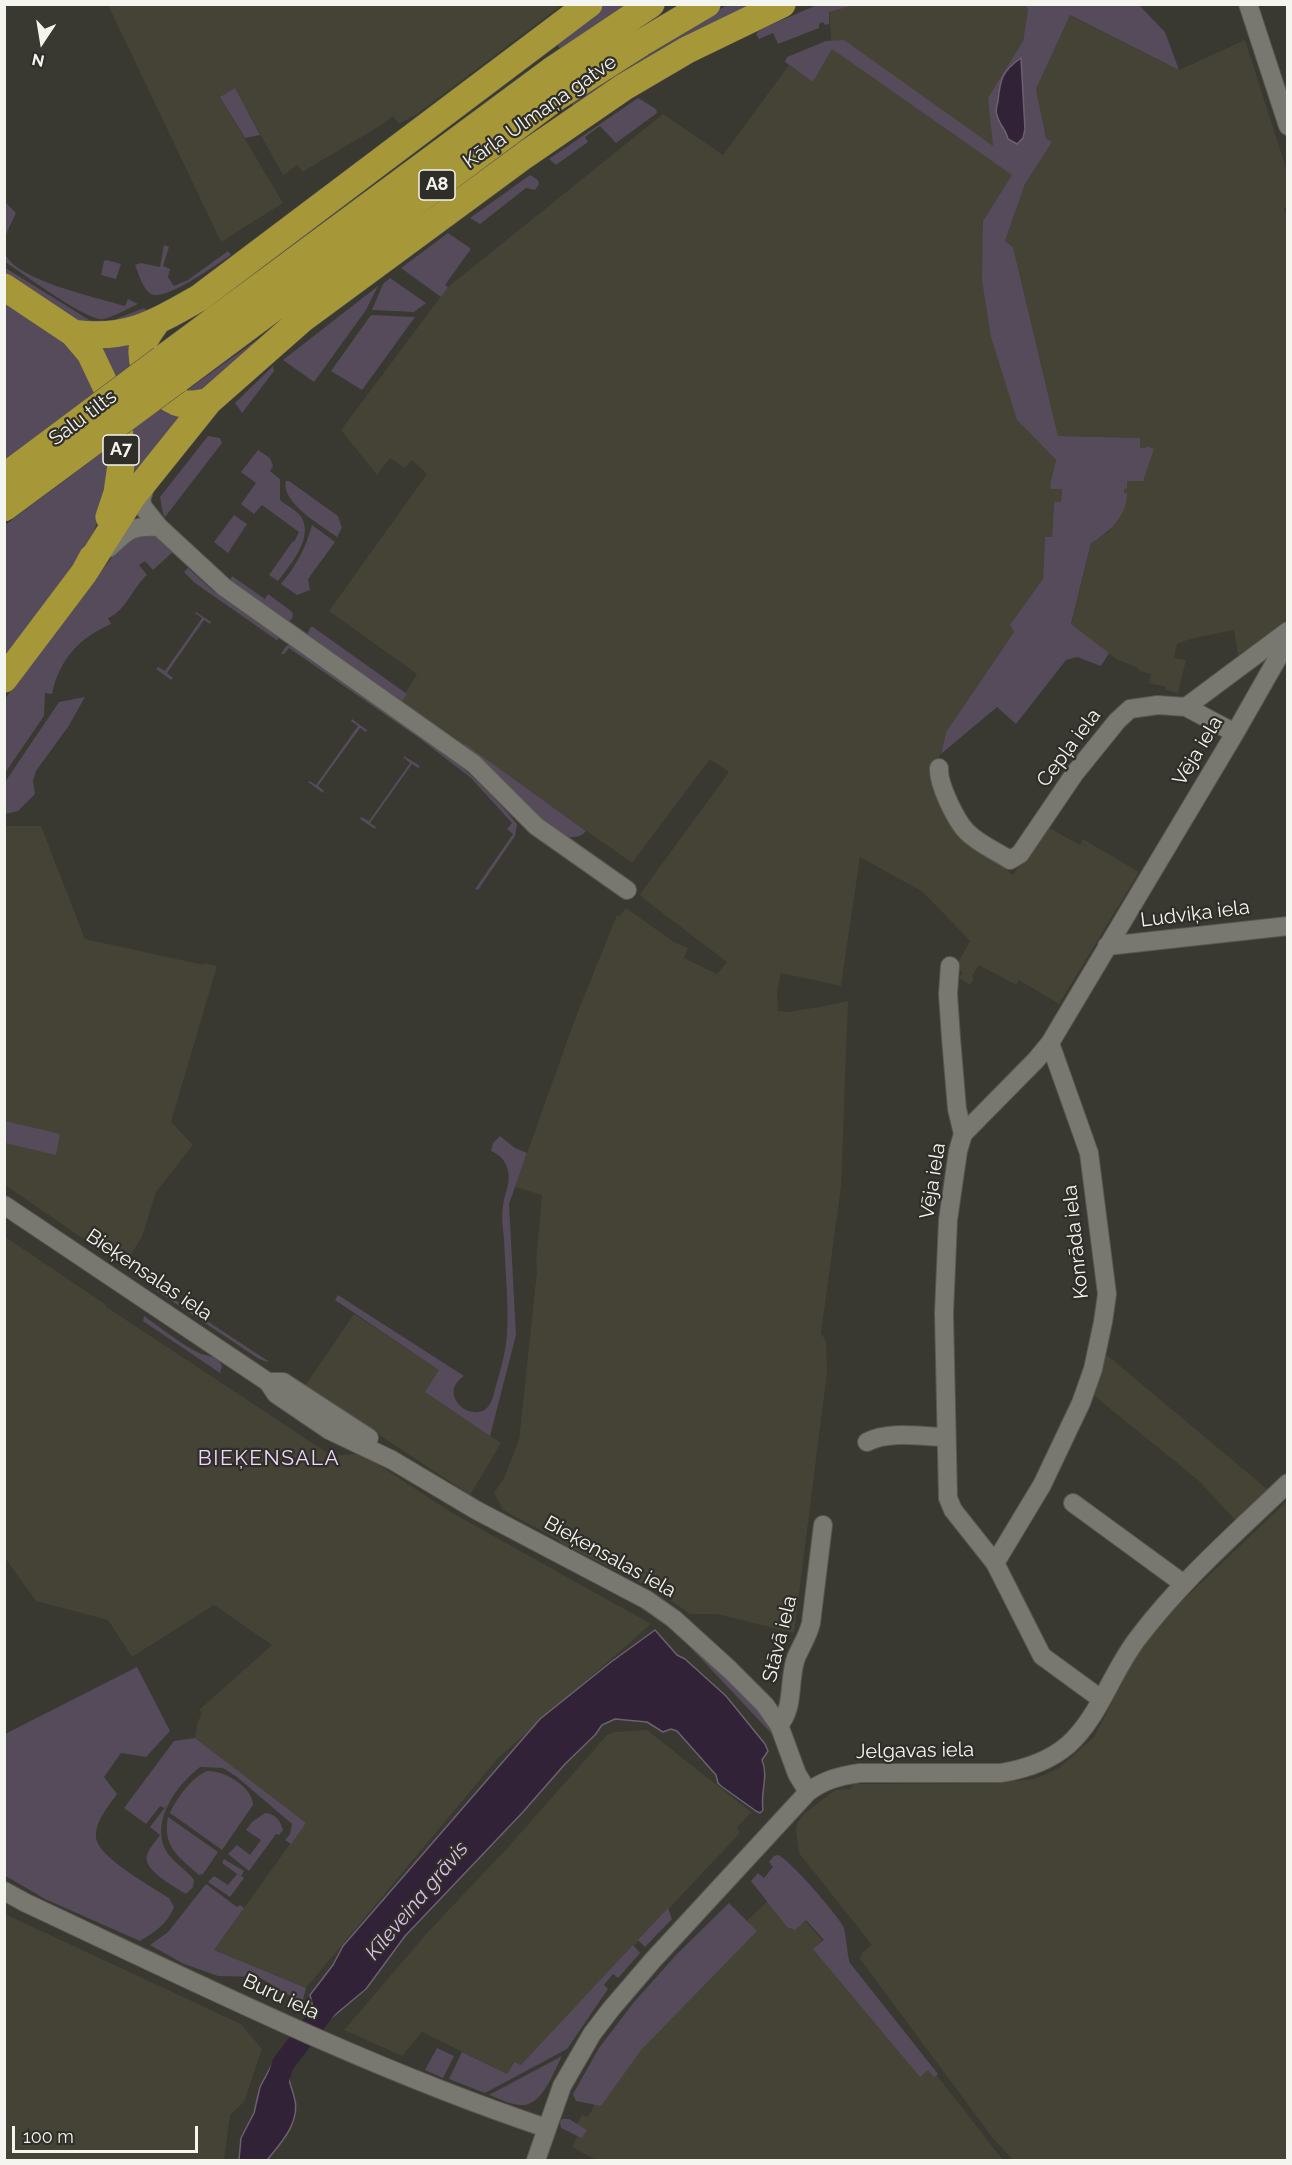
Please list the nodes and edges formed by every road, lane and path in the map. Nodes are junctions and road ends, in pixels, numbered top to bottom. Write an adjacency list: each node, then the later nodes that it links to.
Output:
1 (589, 4): 8 (highway)
2 (651, 4): 10 (highway, Kārļa Ulmaņa gatve / A8)
3 (707, 4): 10 (highway, Kārļa Ulmaņa gatve / A8)
4 (782, 4): 11 (highway)
5 (1248, 4): 6 (street)
6 (1287, 126)
7 (4, 287): 9 (highway, A7)
8 (155, 324): 9 (highway); 11 (highway)
9 (74, 333): 16 (highway, A7)
10 (169, 369): 12 (highway, Salu tilts / A8, bridge); 14 (highway, Salu tilts / A8, bridge)
11 (209, 401): 13 (highway)
12 (4, 477)
13 (147, 480): 15 (street); 16 (highway)
14 (4, 508)
15 (159, 527): 16 (street); 23 (street)
16 (84, 573): 19 (highway, A7)
17 (1287, 631): 20 (street)
18 (1287, 640): 21 (street, Vēja iela)
19 (4, 679)
20 (1186, 707): 21 (street, Cepļa iela); 22 (street, Cepļa iela)
21 (1235, 733): 25 (street, Vēja iela)
22 (939, 768)
23 (627, 890)
24 (1287, 926): 25 (street, Ludviķa iela)
25 (1107, 946): 27 (street, Vēja iela)
26 (950, 966): 28 (street)
27 (1050, 1043): 28 (street, Vēja iela); 35 (street, Konrāda iela)
28 (963, 1134): 30 (street, Vēja iela)
29 (4, 1205): 38 (street, Bieķensalas iela)
30 (946, 1437): 31 (street); 35 (street, Vēja iela)
31 (867, 1442)
32 (1287, 1483): 36 (street, Jelgavas iela)
33 (1073, 1503): 36 (street)
34 (823, 1525): 38 (street, Stāvā iela)
35 (995, 1563): 37 (street, Vēja iela)
36 (1182, 1585): 37 (street, Jelgavas iela)
37 (1101, 1699): 39 (street, Jelgavas iela)
38 (779, 1725): 39 (street, Bieķensalas iela)
39 (808, 1792): 41 (street, Jelgavas iela)
40 (4, 1891): 41 (street, Buru iela)
41 (546, 2128): 42 (street, Jelgavas iela)
42 (536, 2160)

